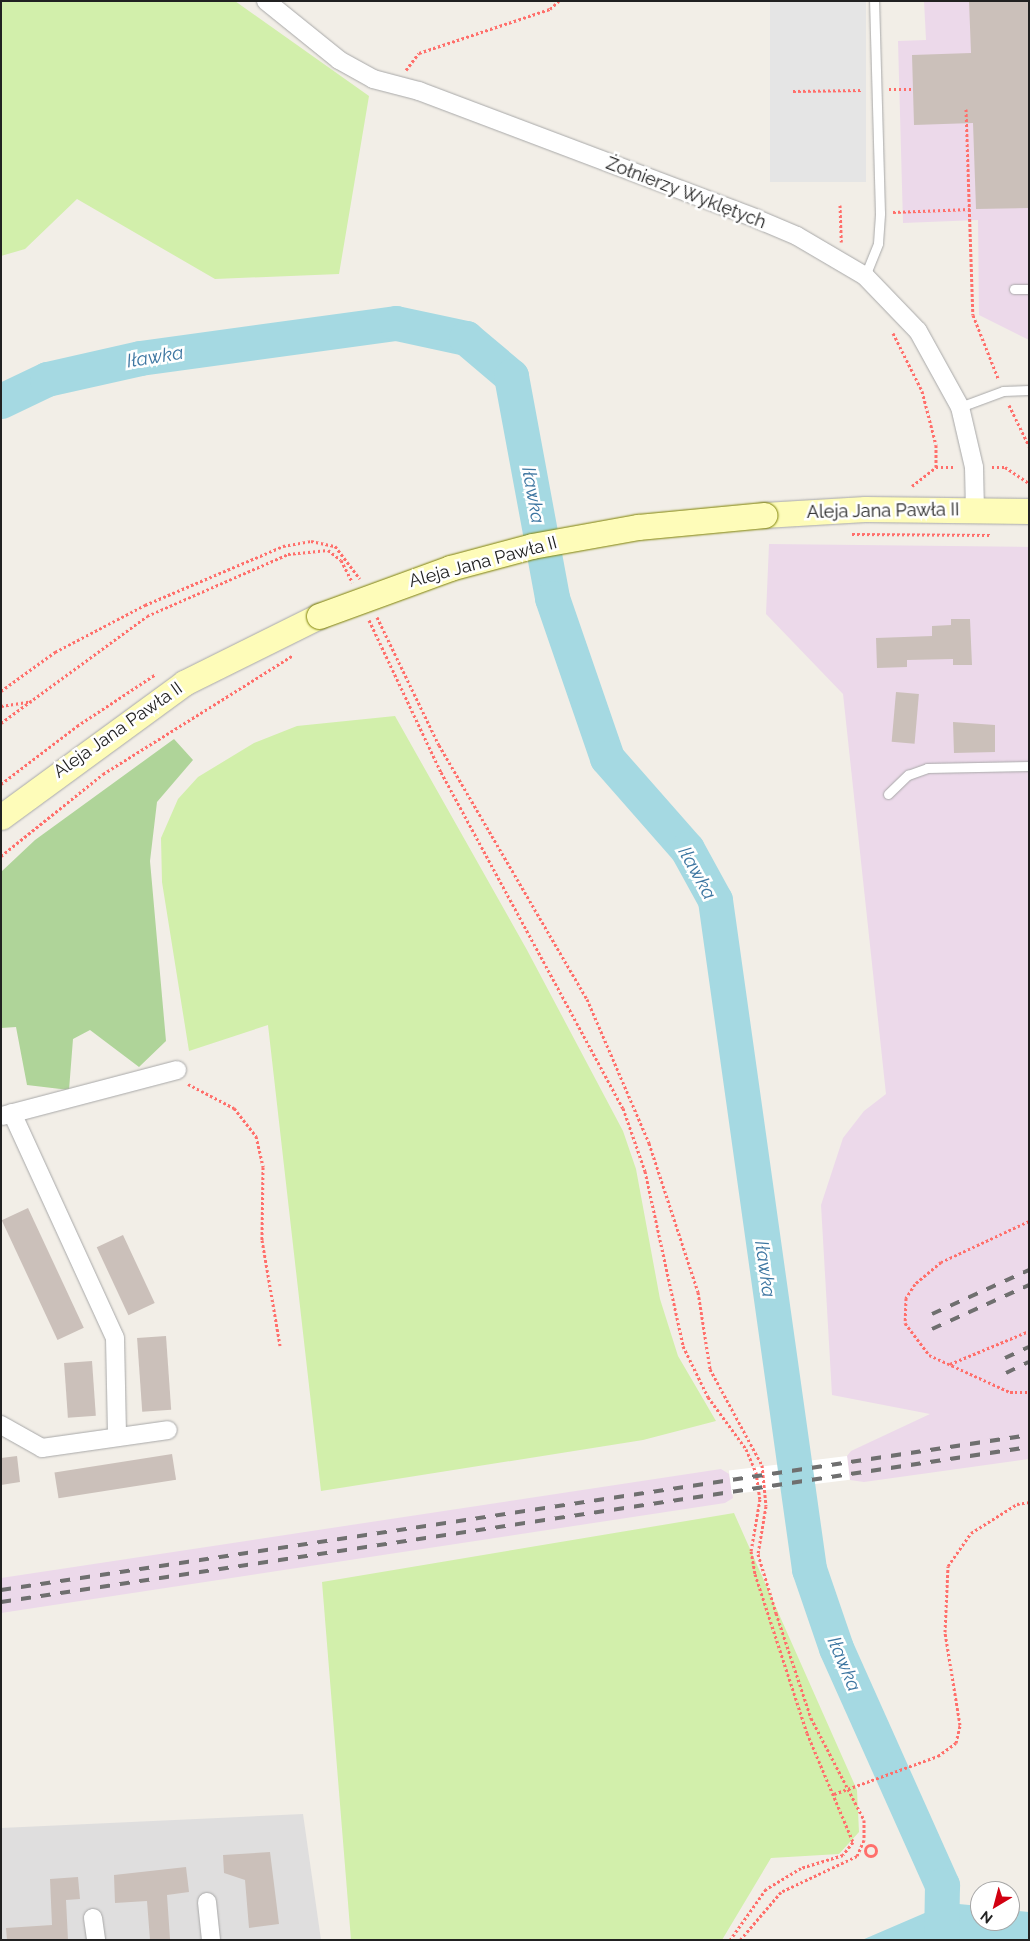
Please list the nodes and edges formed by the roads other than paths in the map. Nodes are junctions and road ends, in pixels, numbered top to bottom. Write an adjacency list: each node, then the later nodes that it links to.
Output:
1 (266, 1): 3 (street, Żołnierzy Wyklętych)
2 (874, 1): 3 (lane)
3 (865, 276): 7 (street, Żołnierzy Wyklętych)
4 (1029, 288): 5 (lane)
5 (1014, 289)
6 (1029, 390): 7 (lane)
7 (960, 407): 8 (street, Żołnierzy Wyklętych)
8 (975, 510): 9 (main road, Aleja Jana Pawła II); 12 (main road, Aleja Jana Pawła II, bridge)
9 (1029, 511)
10 (1029, 766): 11 (lane)
11 (888, 794)
12 (1, 817)
13 (177, 1070): 14 (street)
14 (7, 1114): 17 (street)
15 (1, 1425): 17 (street)
16 (168, 1430): 17 (street)
17 (117, 1437)
18 (207, 1902): 21 (street)
19 (93, 1918): 20 (street)
20 (96, 1940)
21 (211, 1940)

